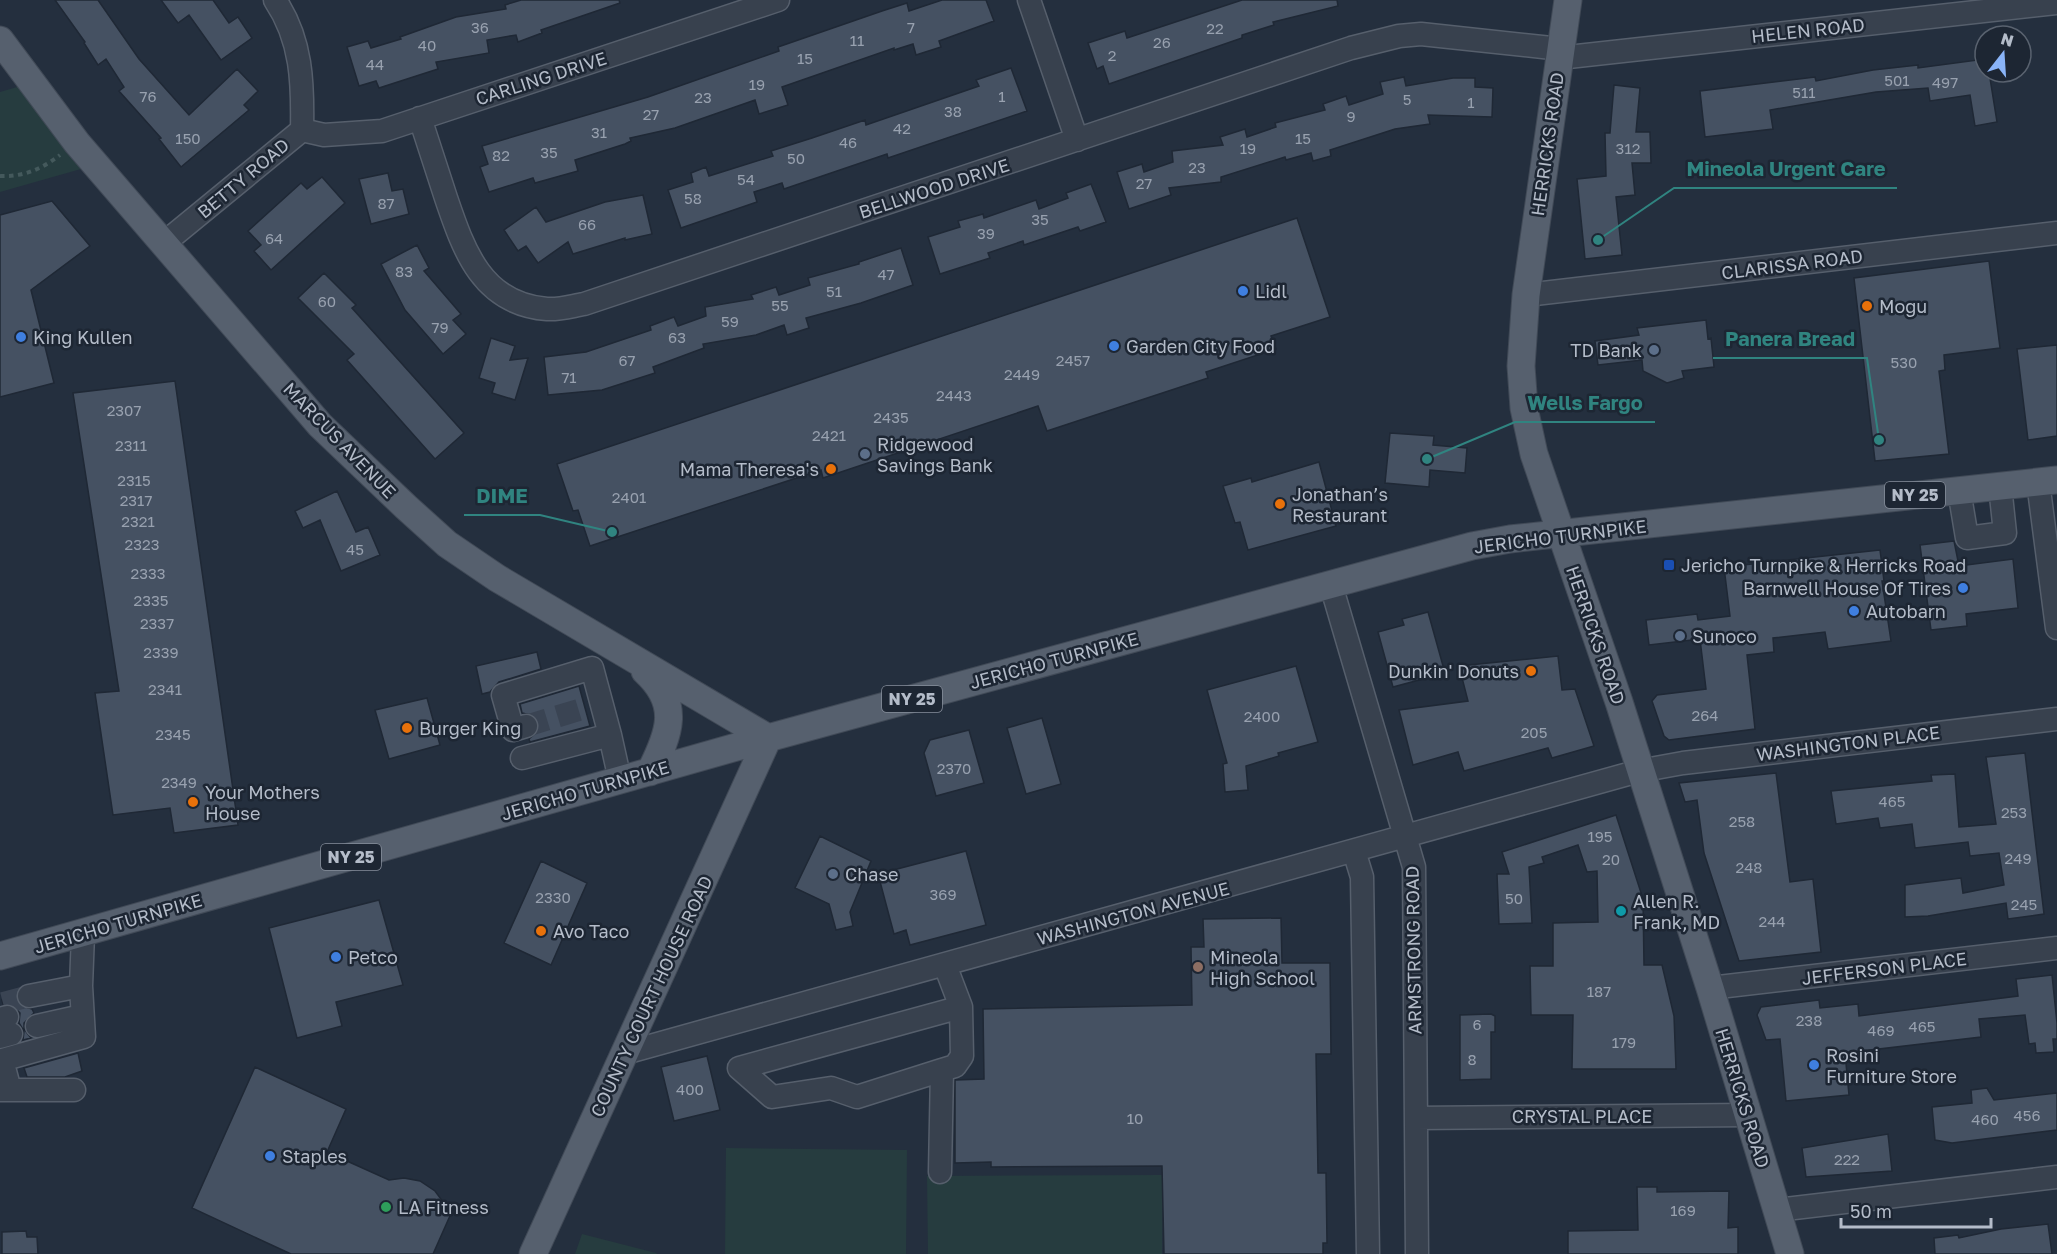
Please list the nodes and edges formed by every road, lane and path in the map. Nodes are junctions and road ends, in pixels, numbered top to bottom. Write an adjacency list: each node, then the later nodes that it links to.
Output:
1 (275, 0): 9 (street, BETTY ROAD)
2 (778, 0): 8 (street, CARLING DRIVE)
3 (1029, 0): 10 (street)
4 (1568, 0): 7 (main road, HERRICKS ROAD)
5 (2057, 3): 7 (street, HELEN ROAD)
6 (0, 40): 11 (main road, MARCUS AVENUE)
7 (1560, 53): 10 (street, BELLWOOD DRIVE); 15 (main road, HERRICKS ROAD)
8 (420, 118): 9 (street, CARLING DRIVE); 10 (street, BELLWOOD DRIVE)
9 (302, 130): 14 (street, BETTY ROAD)
10 (1077, 140)
11 (76, 143): 12 (path); 14 (main road, MARCUS AVENUE)
12 (0, 176)
13 (2057, 233): 15 (street, CLARISSA ROAD)
14 (164, 244): 22 (main road, MARCUS AVENUE)
15 (1526, 295): 19 (main road, HERRICKS ROAD)
16 (2047, 481): 17 (main road, JERICHO TURNPIKE / NY 25); 21 (street)
17 (2000, 486): 18 (main road, JERICHO TURNPIKE / NY 25); 18 (street)
18 (1959, 490): 19 (main road, JERICHO TURNPIKE / NY 25)
19 (1561, 534): 20 (main road, JERICHO TURNPIKE / NY 25); 28 (main road, HERRICKS ROAD)
20 (1331, 585): 26 (main road, JERICHO TURNPIKE / NY 25); 31 (street, ARMSTRONG ROAD)
21 (2057, 628)
22 (606, 641): 26 (main road, MARCUS AVENUE); 29 (main road)
23 (2057, 719): 28 (street, WASHINGTON PLACE)
24 (526, 726): 25 (street)
25 (610, 735): 27 (street); 30 (street)
26 (768, 738): 29 (main road, JERICHO TURNPIKE / NY 25); 40 (main road, COUNTY COURT HOUSE ROAD)
27 (522, 758)
28 (1639, 771): 31 (street, WASHINGTON AVENUE); 37 (main road, HERRICKS ROAD)
29 (650, 772): 30 (main road, JERICHO TURNPIKE / NY 25)
30 (620, 780): 33 (main road, JERICHO TURNPIKE / NY 25)
31 (1406, 837): 32 (street, WASHINGTON AVENUE); 46 (street, ARMSTRONG ROAD)
32 (1354, 851): 36 (street, WASHINGTON AVENUE); 51 (street)
33 (83, 934): 35 (main road, JERICHO TURNPIKE / NY 25); 38 (street)
34 (2057, 948): 37 (street, JEFFERSON PLACE)
35 (0, 956)
36 (945, 965): 39 (street); 40 (street, WASHINGTON AVENUE)
37 (1710, 988): 45 (main road, HERRICKS ROAD)
38 (81, 1000): 38 (street); 41 (street)
39 (961, 1007): 42 (street); 42 (street)
40 (625, 1053): 50 (main road, COUNTY COURT HOUSE ROAD)
41 (1, 1057): 43 (street)
42 (942, 1070): 47 (street)
43 (5, 1090): 44 (street)
44 (74, 1090)
45 (1749, 1115): 46 (street, CRYSTAL PLACE); 49 (main road, HERRICKS ROAD)
46 (1416, 1118): 52 (street, ARMSTRONG ROAD)
47 (940, 1172)
48 (2057, 1177): 49 (street)
49 (1777, 1210): 53 (main road, HERRICKS ROAD)
50 (533, 1254)
51 (1368, 1254)
52 (1418, 1254)
53 (1790, 1254)

